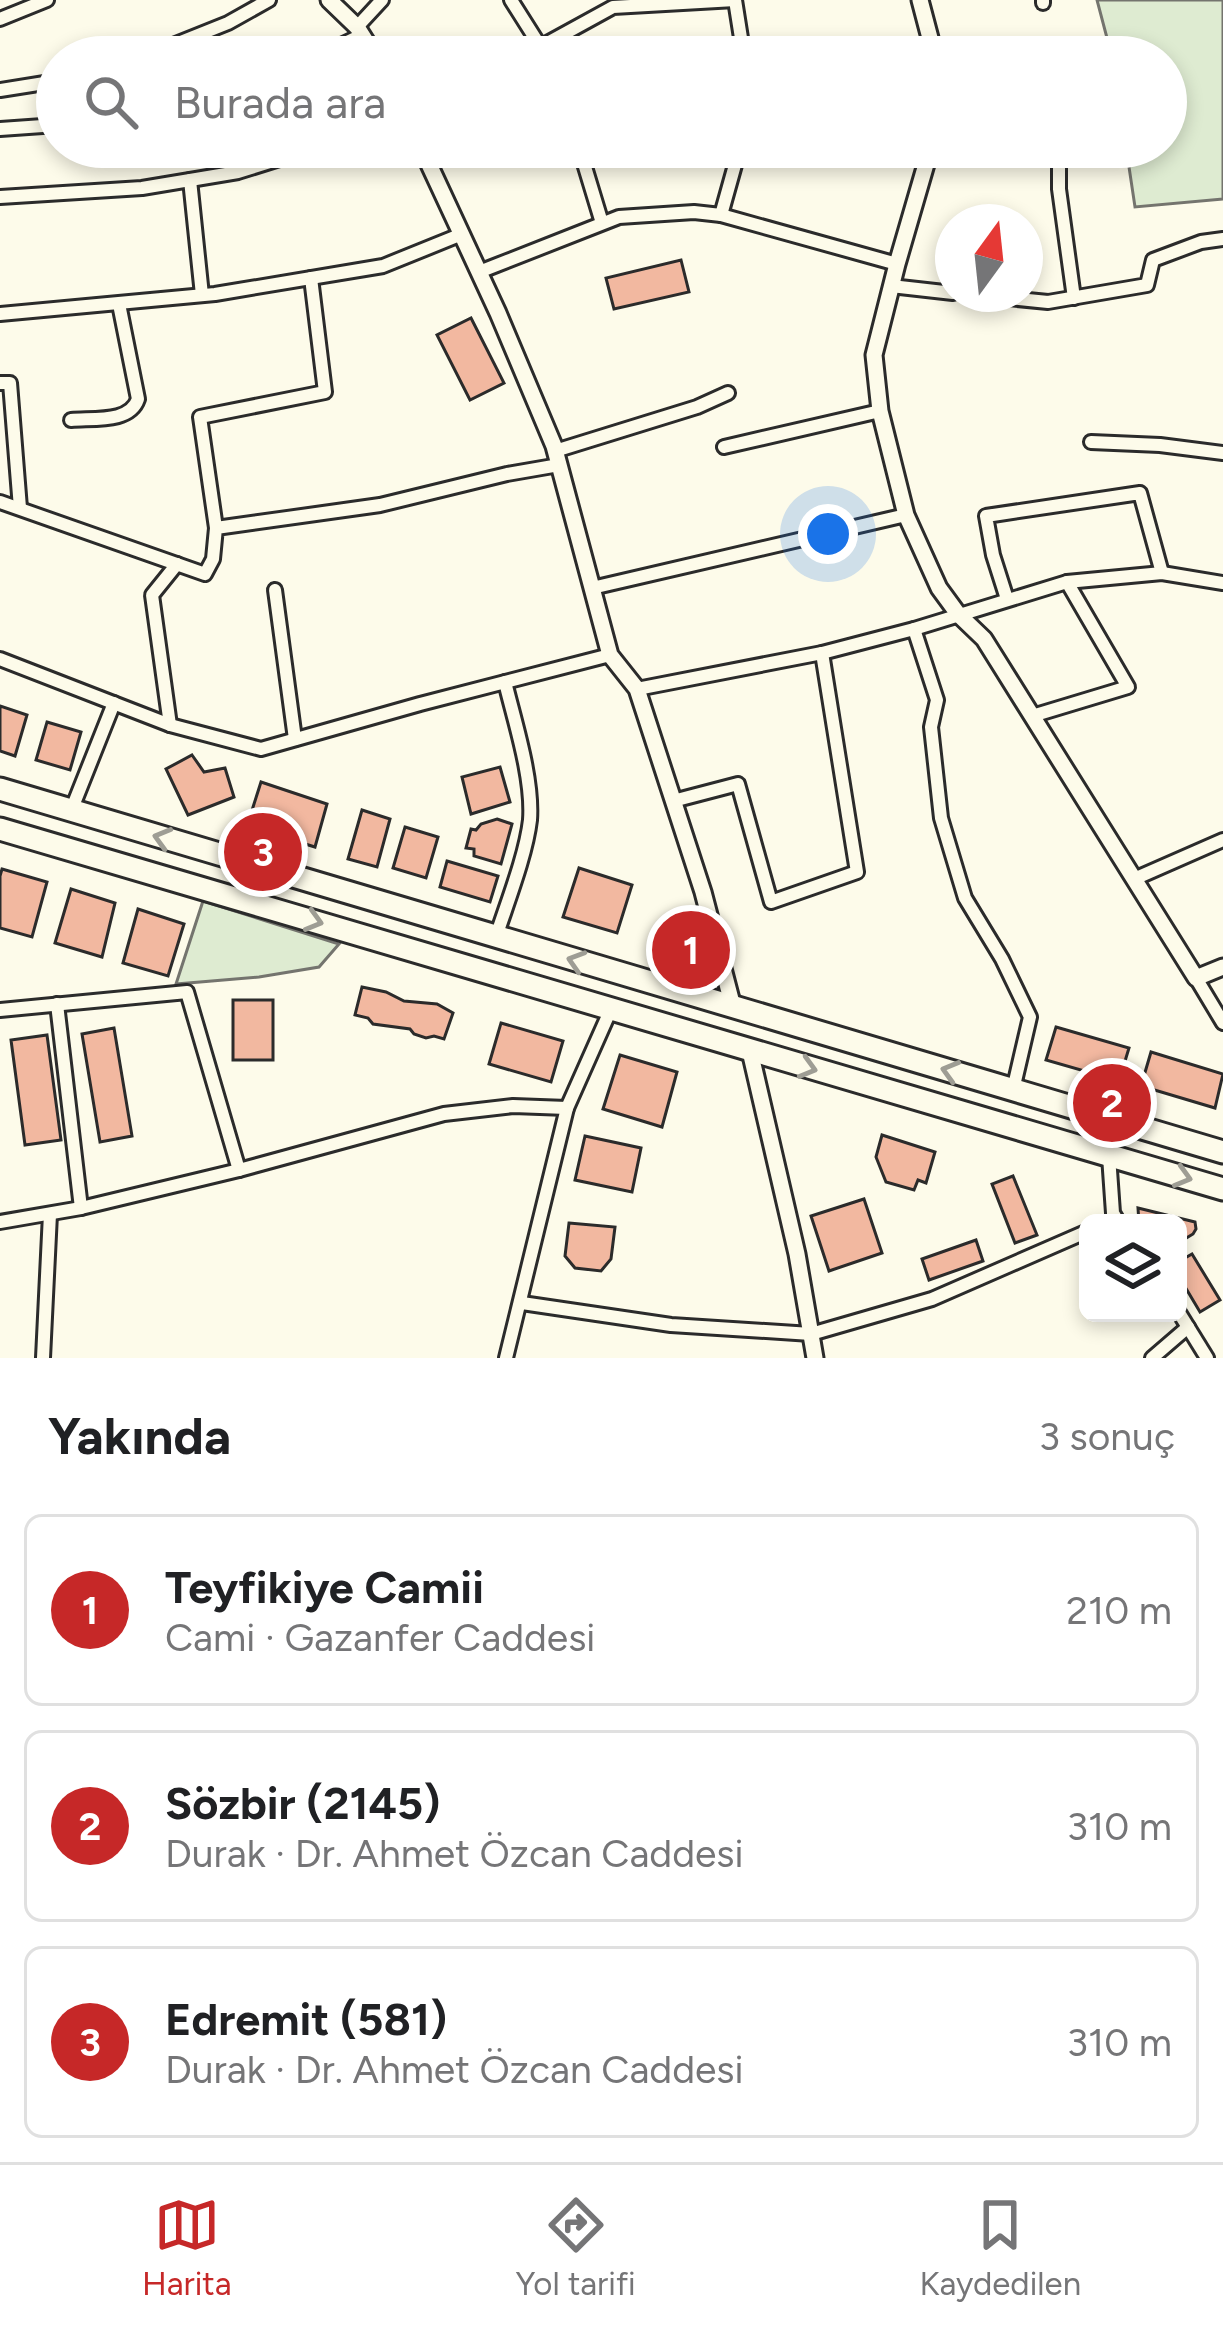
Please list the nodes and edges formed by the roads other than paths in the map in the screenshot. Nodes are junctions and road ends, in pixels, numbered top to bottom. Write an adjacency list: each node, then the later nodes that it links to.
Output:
1 (47, 0): 8 (street)
2 (269, 0): 10 (street)
3 (328, 0): 9 (street)
4 (382, 0): 9 (street)
5 (511, 0): 13 (street)
6 (735, 0): 14 (street); 15 (street)
7 (920, 0): 16 (street)
8 (0, 19)
9 (360, 31): 11 (street); 12 (street)
10 (194, 36)
11 (352, 36)
12 (363, 36)
13 (535, 36)
14 (568, 36)
15 (741, 36)
16 (929, 36)
17 (36, 84): 18 (street)
18 (0, 90)
19 (36, 126): 20 (street)
20 (0, 129)
21 (251, 168): 27 (street)
22 (431, 168): 31 (street)
23 (585, 168): 30 (street)
24 (734, 168): 29 (street)
25 (925, 168): 33 (street)
26 (1059, 168): 39 (street)
27 (190, 180): 28 (street); 38 (street)
28 (0, 197)
29 (721, 214): 30 (street); 33 (street)
30 (602, 223): 34 (street)
31 (461, 235): 34 (street); 35 (street)
32 (1223, 239): 39 (street)
33 (897, 264): 36 (street)
34 (479, 272): 50 (street)
35 (311, 278): 38 (street); 54 (street)
36 (892, 286): 37 (street); 45 (street)
37 (935, 290)
38 (202, 296): 41 (street)
39 (1074, 298): 40 (street)
40 (1043, 302)
41 (118, 304): 42 (street); 46 (street)
42 (0, 314)
43 (0, 383): 52 (street)
44 (728, 393): 50 (street)
45 (880, 411): 48 (street); 53 (street)
46 (71, 420)
47 (1091, 442): 49 (street)
48 (724, 447)
49 (1223, 453)
50 (557, 458): 54 (street); 59 (street)
51 (0, 502): 52 (street)
52 (20, 508): 55 (street)
53 (906, 515): 59 (street); 62 (street)
54 (216, 528): 55 (street)
55 (177, 564): 71 (street)
56 (1162, 573): 57 (street); 58 (street); 61 (street)
57 (1067, 582): 61 (street); 70 (street)
58 (1223, 583)
59 (592, 589): 65 (street)
60 (275, 590): 72 (street)
61 (1006, 599): 62 (street)
62 (958, 614): 63 (street); 70 (street)
63 (914, 629): 64 (street); 88 (street)
64 (822, 653): 68 (street); 74 (street)
65 (610, 656): 67 (street); 68 (street)
66 (0, 658): 69 (street)
67 (505, 682): 72 (street); 79 (street)
68 (637, 689): 74 (street)
69 (115, 704): 71 (street); 75 (street)
70 (1032, 716): 78 (street)
71 (170, 725): 72 (street)
72 (296, 739)
73 (0, 789): 75 (main road)
74 (674, 801): 83 (street)
75 (71, 811): 79 (main road, one-way to 75)
76 (0, 829): 84 (main road, one-way to 84)
77 (1223, 840): 78 (street)
78 (1134, 879): 81 (street)
79 (496, 937): 83 (main road, one-way to 79)
80 (1223, 967): 81 (street)
81 (1196, 978): 86 (street)
82 (57, 1004): 85 (street); 92 (street); 94 (street)
83 (733, 1007): 88 (main road, one-way to 83)
84 (611, 1009): 87 (main road); 89 (street)
85 (0, 1010)
86 (1223, 1023)
87 (750, 1051): 91 (main road, one-way to 91); 102 (street)
88 (1013, 1090): 90 (main road)
89 (568, 1108): 92 (street); 99 (street)
90 (1223, 1152)
91 (1109, 1156): 93 (main road, one-way to 93); 96 (street)
92 (239, 1170): 94 (street)
93 (1223, 1189)
94 (81, 1208): 95 (street)
95 (50, 1214): 97 (street); 103 (street)
96 (1112, 1214)
97 (0, 1222)
98 (1079, 1236): 102 (street)
99 (522, 1303): 102 (street); 104 (street)
100 (1186, 1322): 101 (street)
101 (1189, 1327): 106 (street); 107 (street)
102 (811, 1334): 105 (street)
103 (43, 1358)
104 (506, 1358)
105 (815, 1358)
106 (1153, 1358)
107 (1207, 1358)

